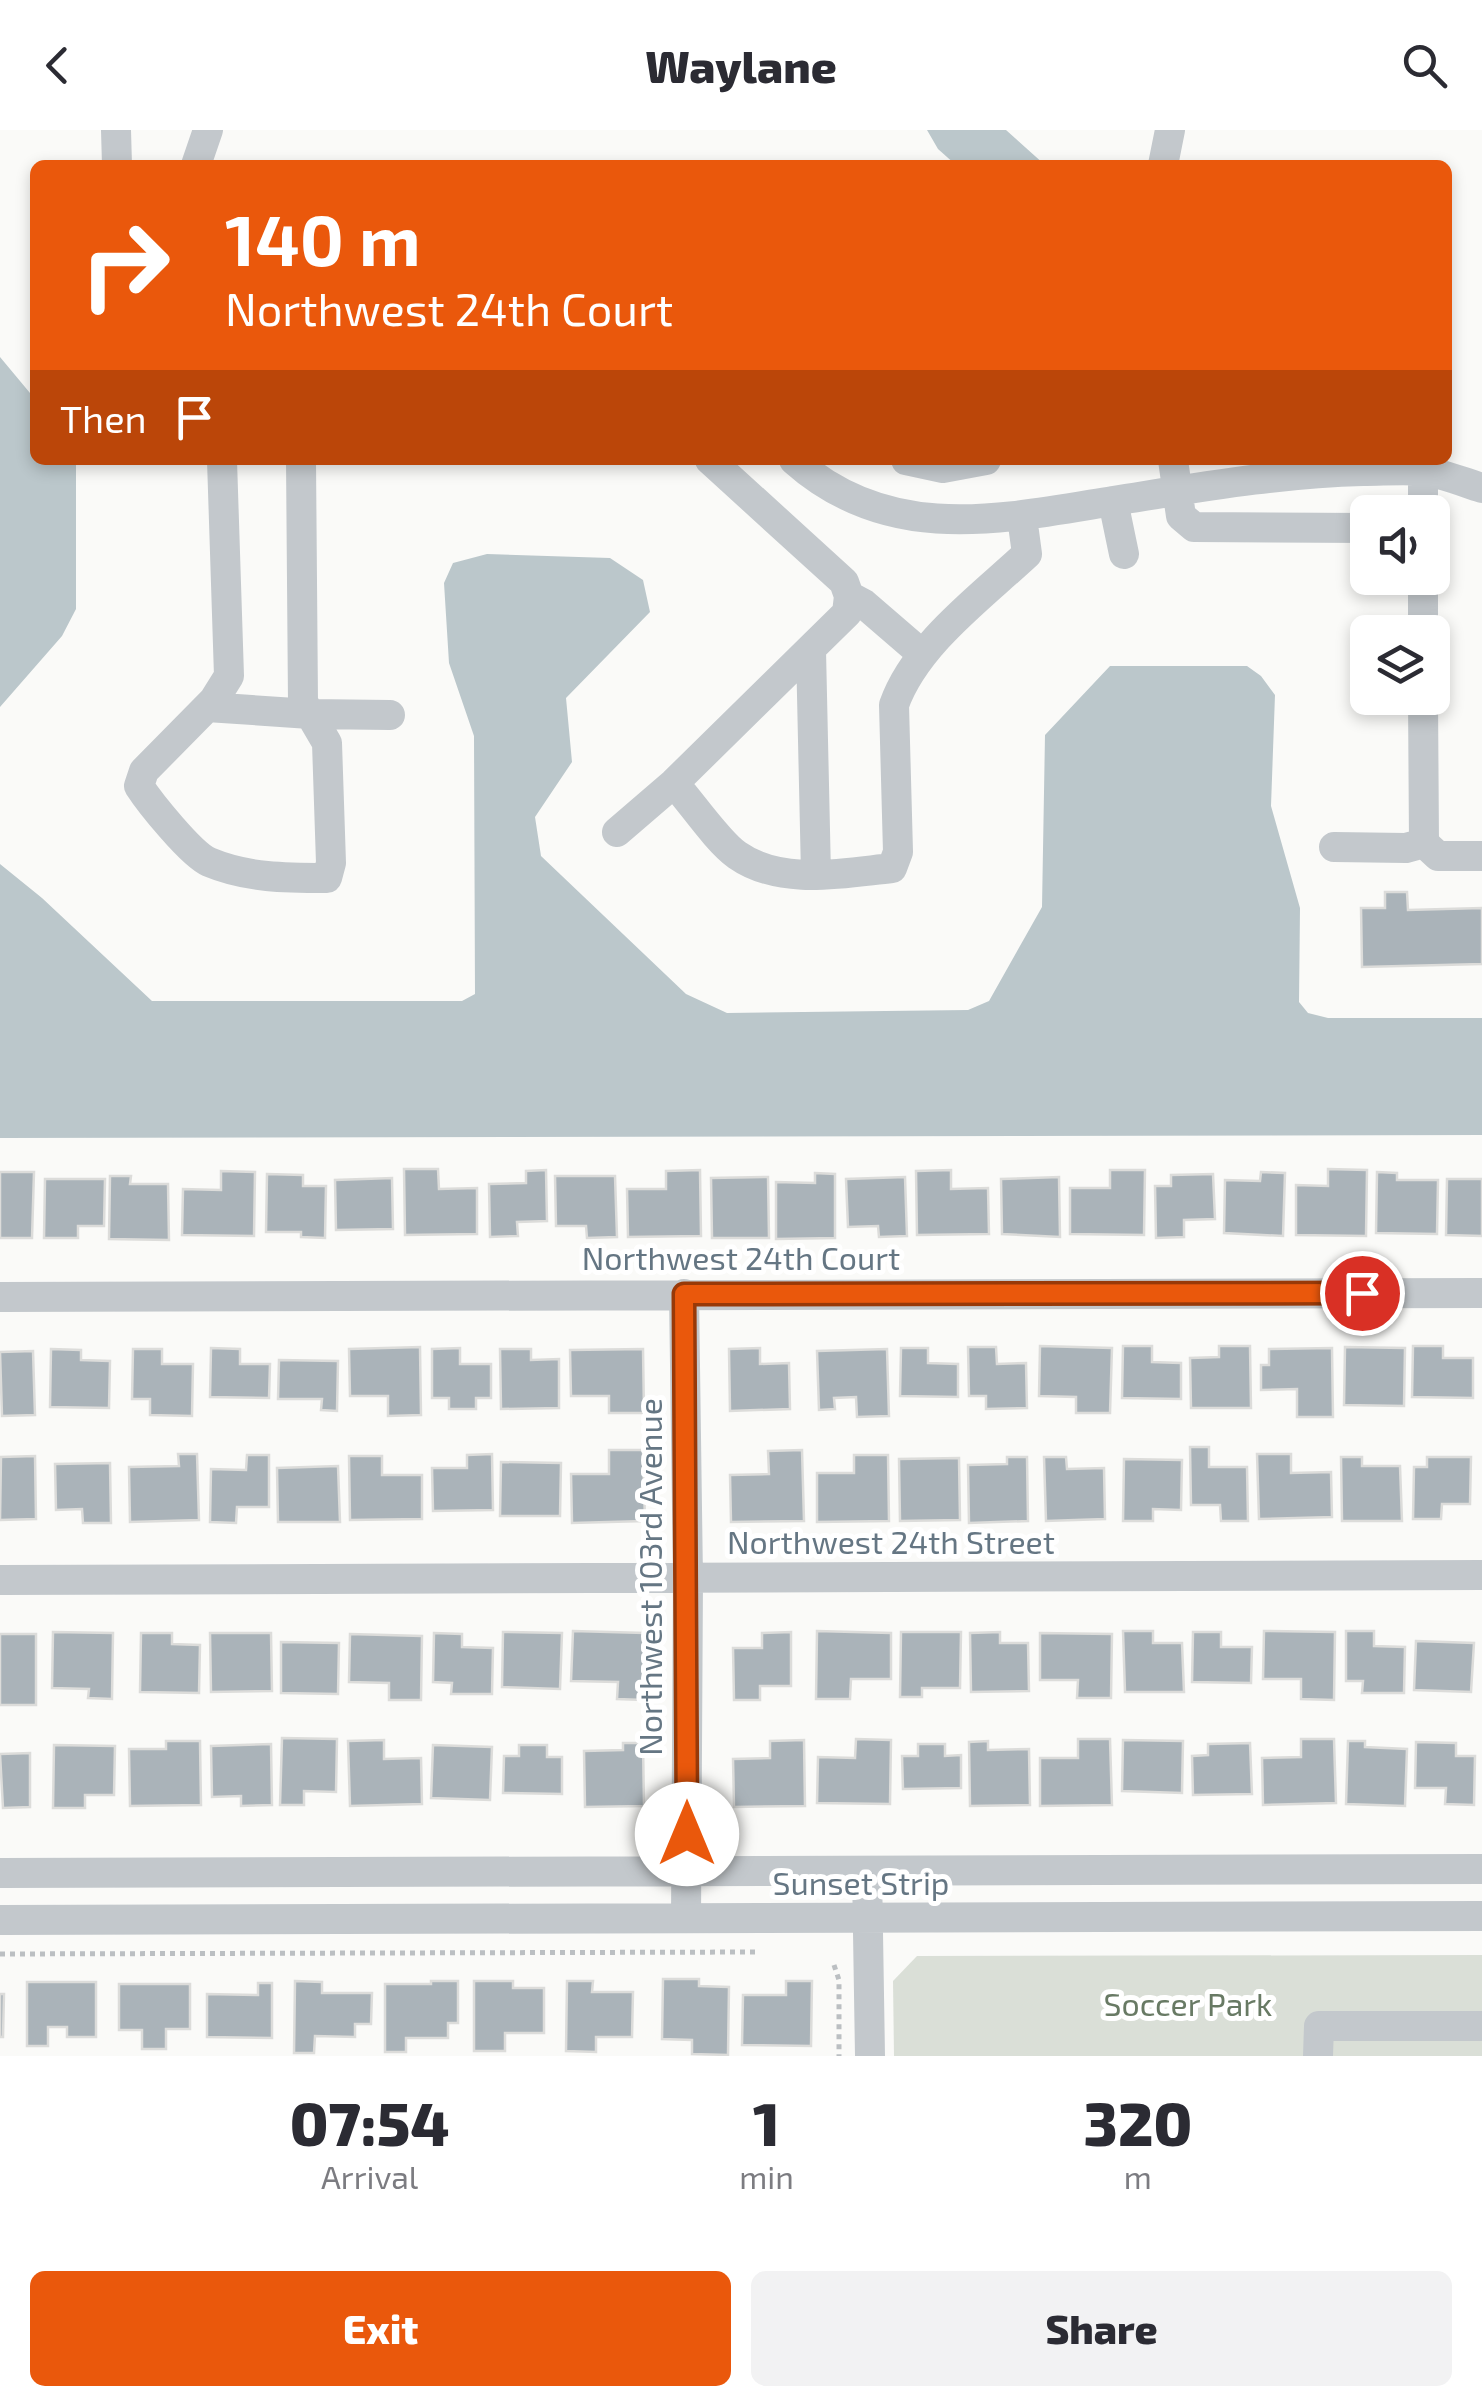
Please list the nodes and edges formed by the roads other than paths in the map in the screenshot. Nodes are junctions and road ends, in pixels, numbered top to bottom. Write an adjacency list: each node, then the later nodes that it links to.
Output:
1 (116, 130): 4 (street)
2 (208, 130): 5 (street)
3 (1170, 130): 6 (street)
4 (118, 160)
5 (198, 160)
6 (1164, 160)
7 (222, 465): 25 (street)
8 (301, 465): 26 (street)
9 (715, 465): 22 (street)
10 (801, 465): 19 (street)
11 (929, 465): 12 (street)
12 (959, 465)
13 (1174, 465): 16 (street)
14 (1423, 466): 15 (street); 16 (street); 17 (street)
15 (1482, 488)
16 (1177, 492): 18 (street); 20 (street)
17 (1423, 495)
18 (1114, 502): 19 (street); 21 (street)
19 (1022, 517): 24 (street)
20 (1350, 528)
21 (1124, 554)
22 (849, 596): 23 (street); 24 (street)
23 (811, 650): 29 (street); 34 (street)
24 (922, 654): 34 (street)
25 (208, 706): 26 (street); 26 (street)
26 (310, 714): 27 (street)
27 (390, 715)
28 (1422, 715): 31 (street)
29 (674, 784): 30 (street); 34 (street)
30 (616, 832)
31 (1424, 843): 32 (street); 33 (street)
32 (1334, 847)
33 (1482, 856)
34 (816, 875)
35 (1482, 1293): 36 (street, Northwest 24th Court)
36 (684, 1294): 37 (street, Northwest 24th Court); 39 (street, Northwest 103rd Avenue)
37 (0, 1298)
38 (1482, 1575): 39 (street, Northwest 24th Street)
39 (688, 1579): 40 (street, Northwest 24th Street); 43 (street, Northwest 103rd Avenue)
40 (0, 1580)
41 (1482, 1869): 42 (street, Sunset Strip)
42 (867, 1870): 43 (street, Sunset Strip); 47 (street)
43 (687, 1871): 44 (street, Sunset Strip); 46 (street, Northwest 103rd Avenue)
44 (0, 1874)
45 (1482, 1916): 47 (street, Sunset Strip)
46 (686, 1918): 47 (street, Sunset Strip); 48 (street, Sunset Strip)
47 (868, 1919): 50 (street)
48 (0, 1920)
49 (1482, 2026): 51 (street)
50 (870, 2056)
51 (1318, 2056)

